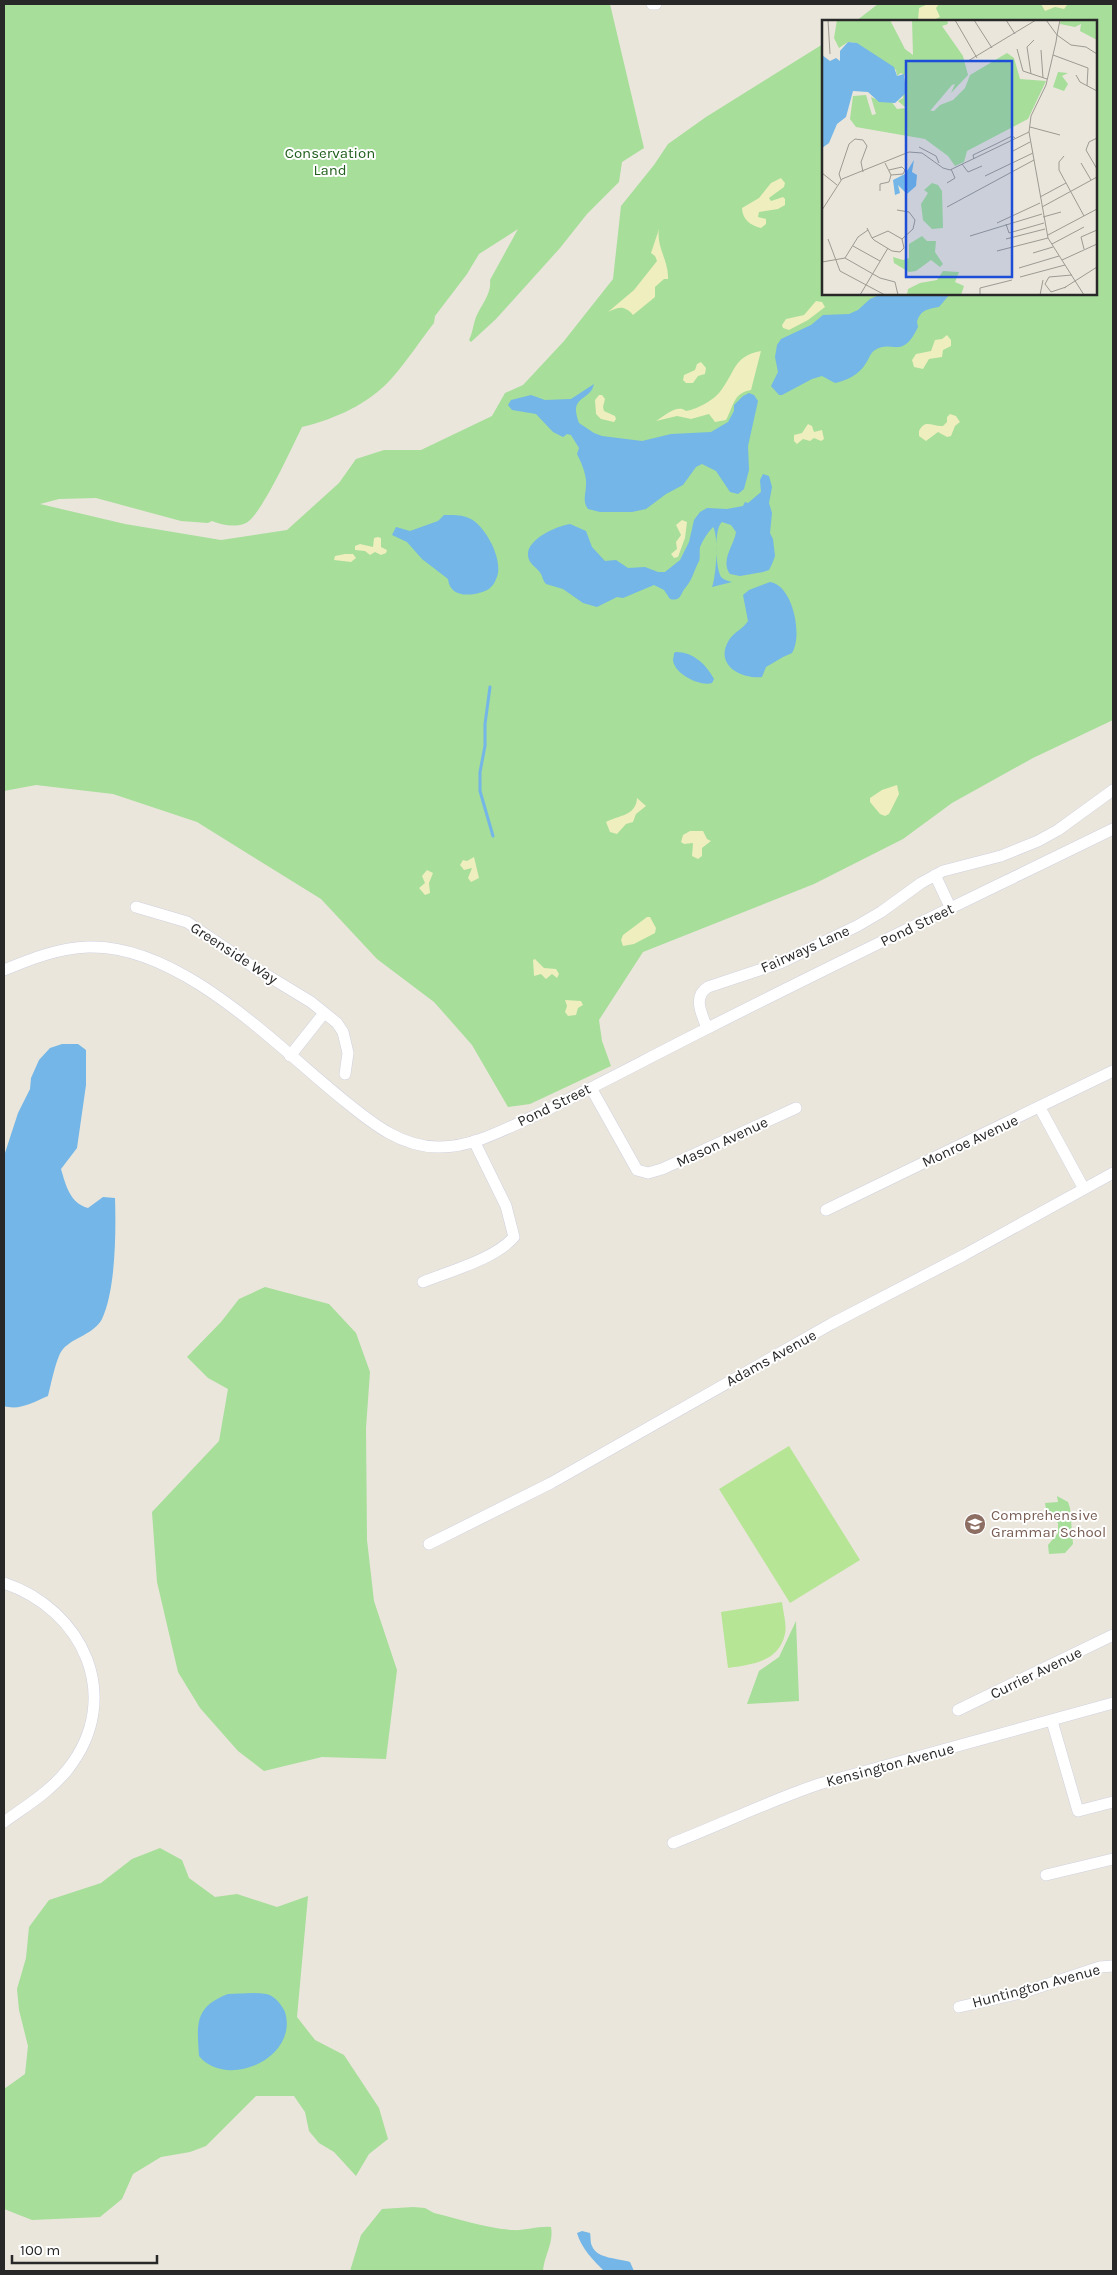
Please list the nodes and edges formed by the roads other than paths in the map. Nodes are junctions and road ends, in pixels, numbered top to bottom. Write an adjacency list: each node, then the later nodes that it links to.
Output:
1 (652, 4): 2 (street)
2 (656, 4)
3 (1113, 790): 5 (street, Fairways Lane)
4 (1113, 829): 7 (street, Pond Street)
5 (935, 875): 7 (street); 10 (street, Fairways Lane)
6 (136, 907): 9 (street, Greenside Way)
7 (951, 909): 10 (street, Pond Street)
8 (4, 970): 11 (street, Pond Street)
9 (324, 1013): 11 (street); 13 (street, Greenside Way)
10 (707, 1028): 14 (street, Pond Street)
11 (290, 1056): 17 (street, Pond Street)
12 (1113, 1071): 16 (street, Monroe Avenue)
13 (345, 1074)
14 (590, 1088): 15 (street, Mason Avenue); 17 (street, Pond Street)
15 (796, 1108)
16 (1040, 1108): 19 (street); 20 (street, Monroe Avenue)
17 (474, 1142): 21 (street)
18 (1113, 1173): 19 (street, Adams Avenue)
19 (1084, 1189): 22 (street, Adams Avenue)
20 (826, 1210)
21 (423, 1282)
22 (429, 1544)
23 (4, 1584): 29 (street)
24 (1113, 1635): 26 (street, Currier Avenue)
25 (1113, 1703): 27 (street, Kensington Avenue)
26 (958, 1710)
27 (1052, 1721): 28 (street); 30 (street, Kensington Avenue)
28 (1113, 1802)
29 (4, 1822)
30 (673, 1843)
31 (1113, 1859): 32 (street)
32 (1046, 1875)
33 (1113, 1966): 34 (street, Huntington Avenue)
34 (959, 2007)

